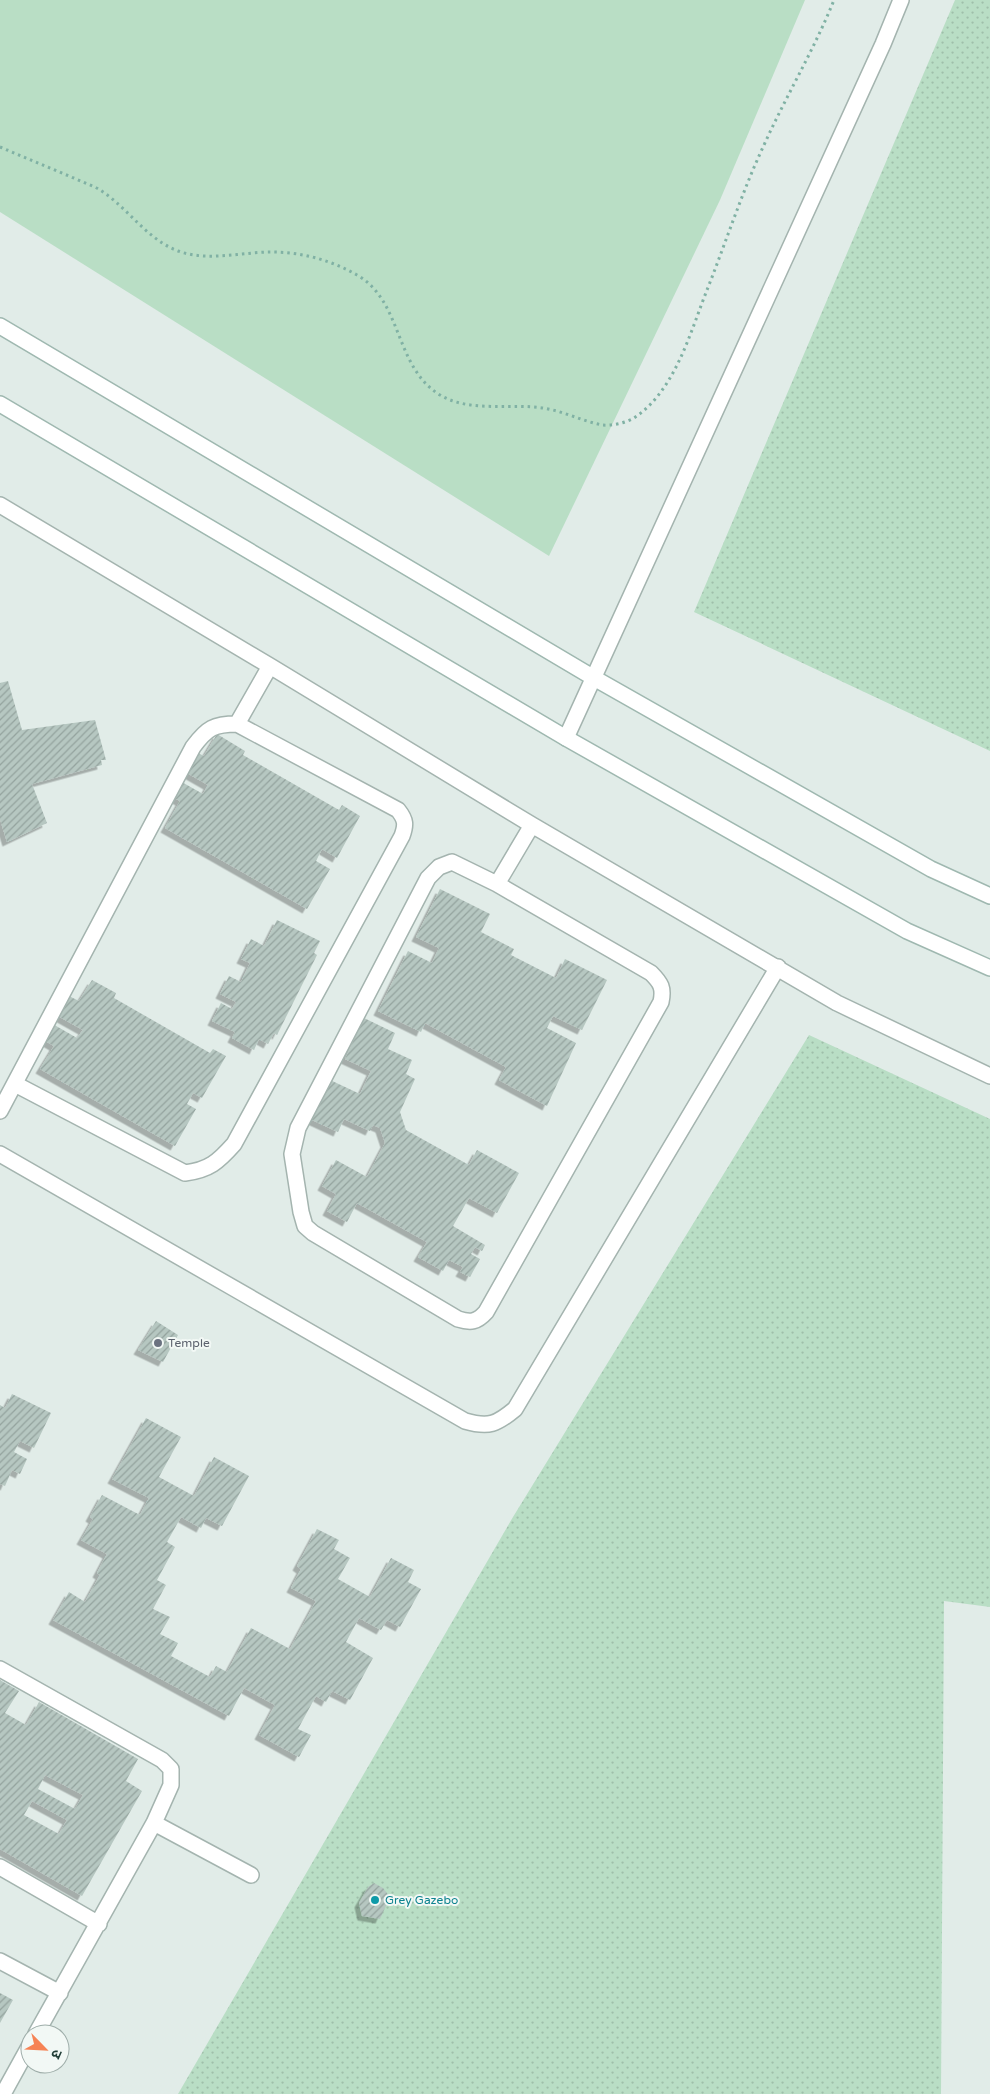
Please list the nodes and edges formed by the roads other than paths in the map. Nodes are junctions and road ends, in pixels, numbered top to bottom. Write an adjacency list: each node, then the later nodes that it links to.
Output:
1 (900, 0): 6 (street)
2 (0, 326): 6 (street)
3 (0, 404): 8 (street)
4 (0, 506): 5 (street)
5 (270, 666): 7 (street); 9 (street)
6 (594, 678): 8 (street); 11 (street)
7 (237, 724): 15 (street); 15 (street)
8 (566, 738): 13 (street)
9 (532, 825): 10 (street); 12 (street)
10 (497, 884): 10 (street)
11 (990, 896)
12 (778, 967): 14 (street); 17 (street)
13 (990, 968)
14 (990, 1076)
15 (15, 1084): 16 (street)
16 (0, 1111)
17 (0, 1154)
18 (0, 1669): 19 (street)
19 (154, 1823): 21 (street); 22 (street)
20 (0, 1867): 22 (street)
21 (251, 1875)
22 (99, 1924): 24 (street)
23 (0, 1960): 24 (street)
24 (60, 1992): 25 (street)
25 (42, 2024)
26 (20, 2063): 27 (street)
27 (2, 2094)

